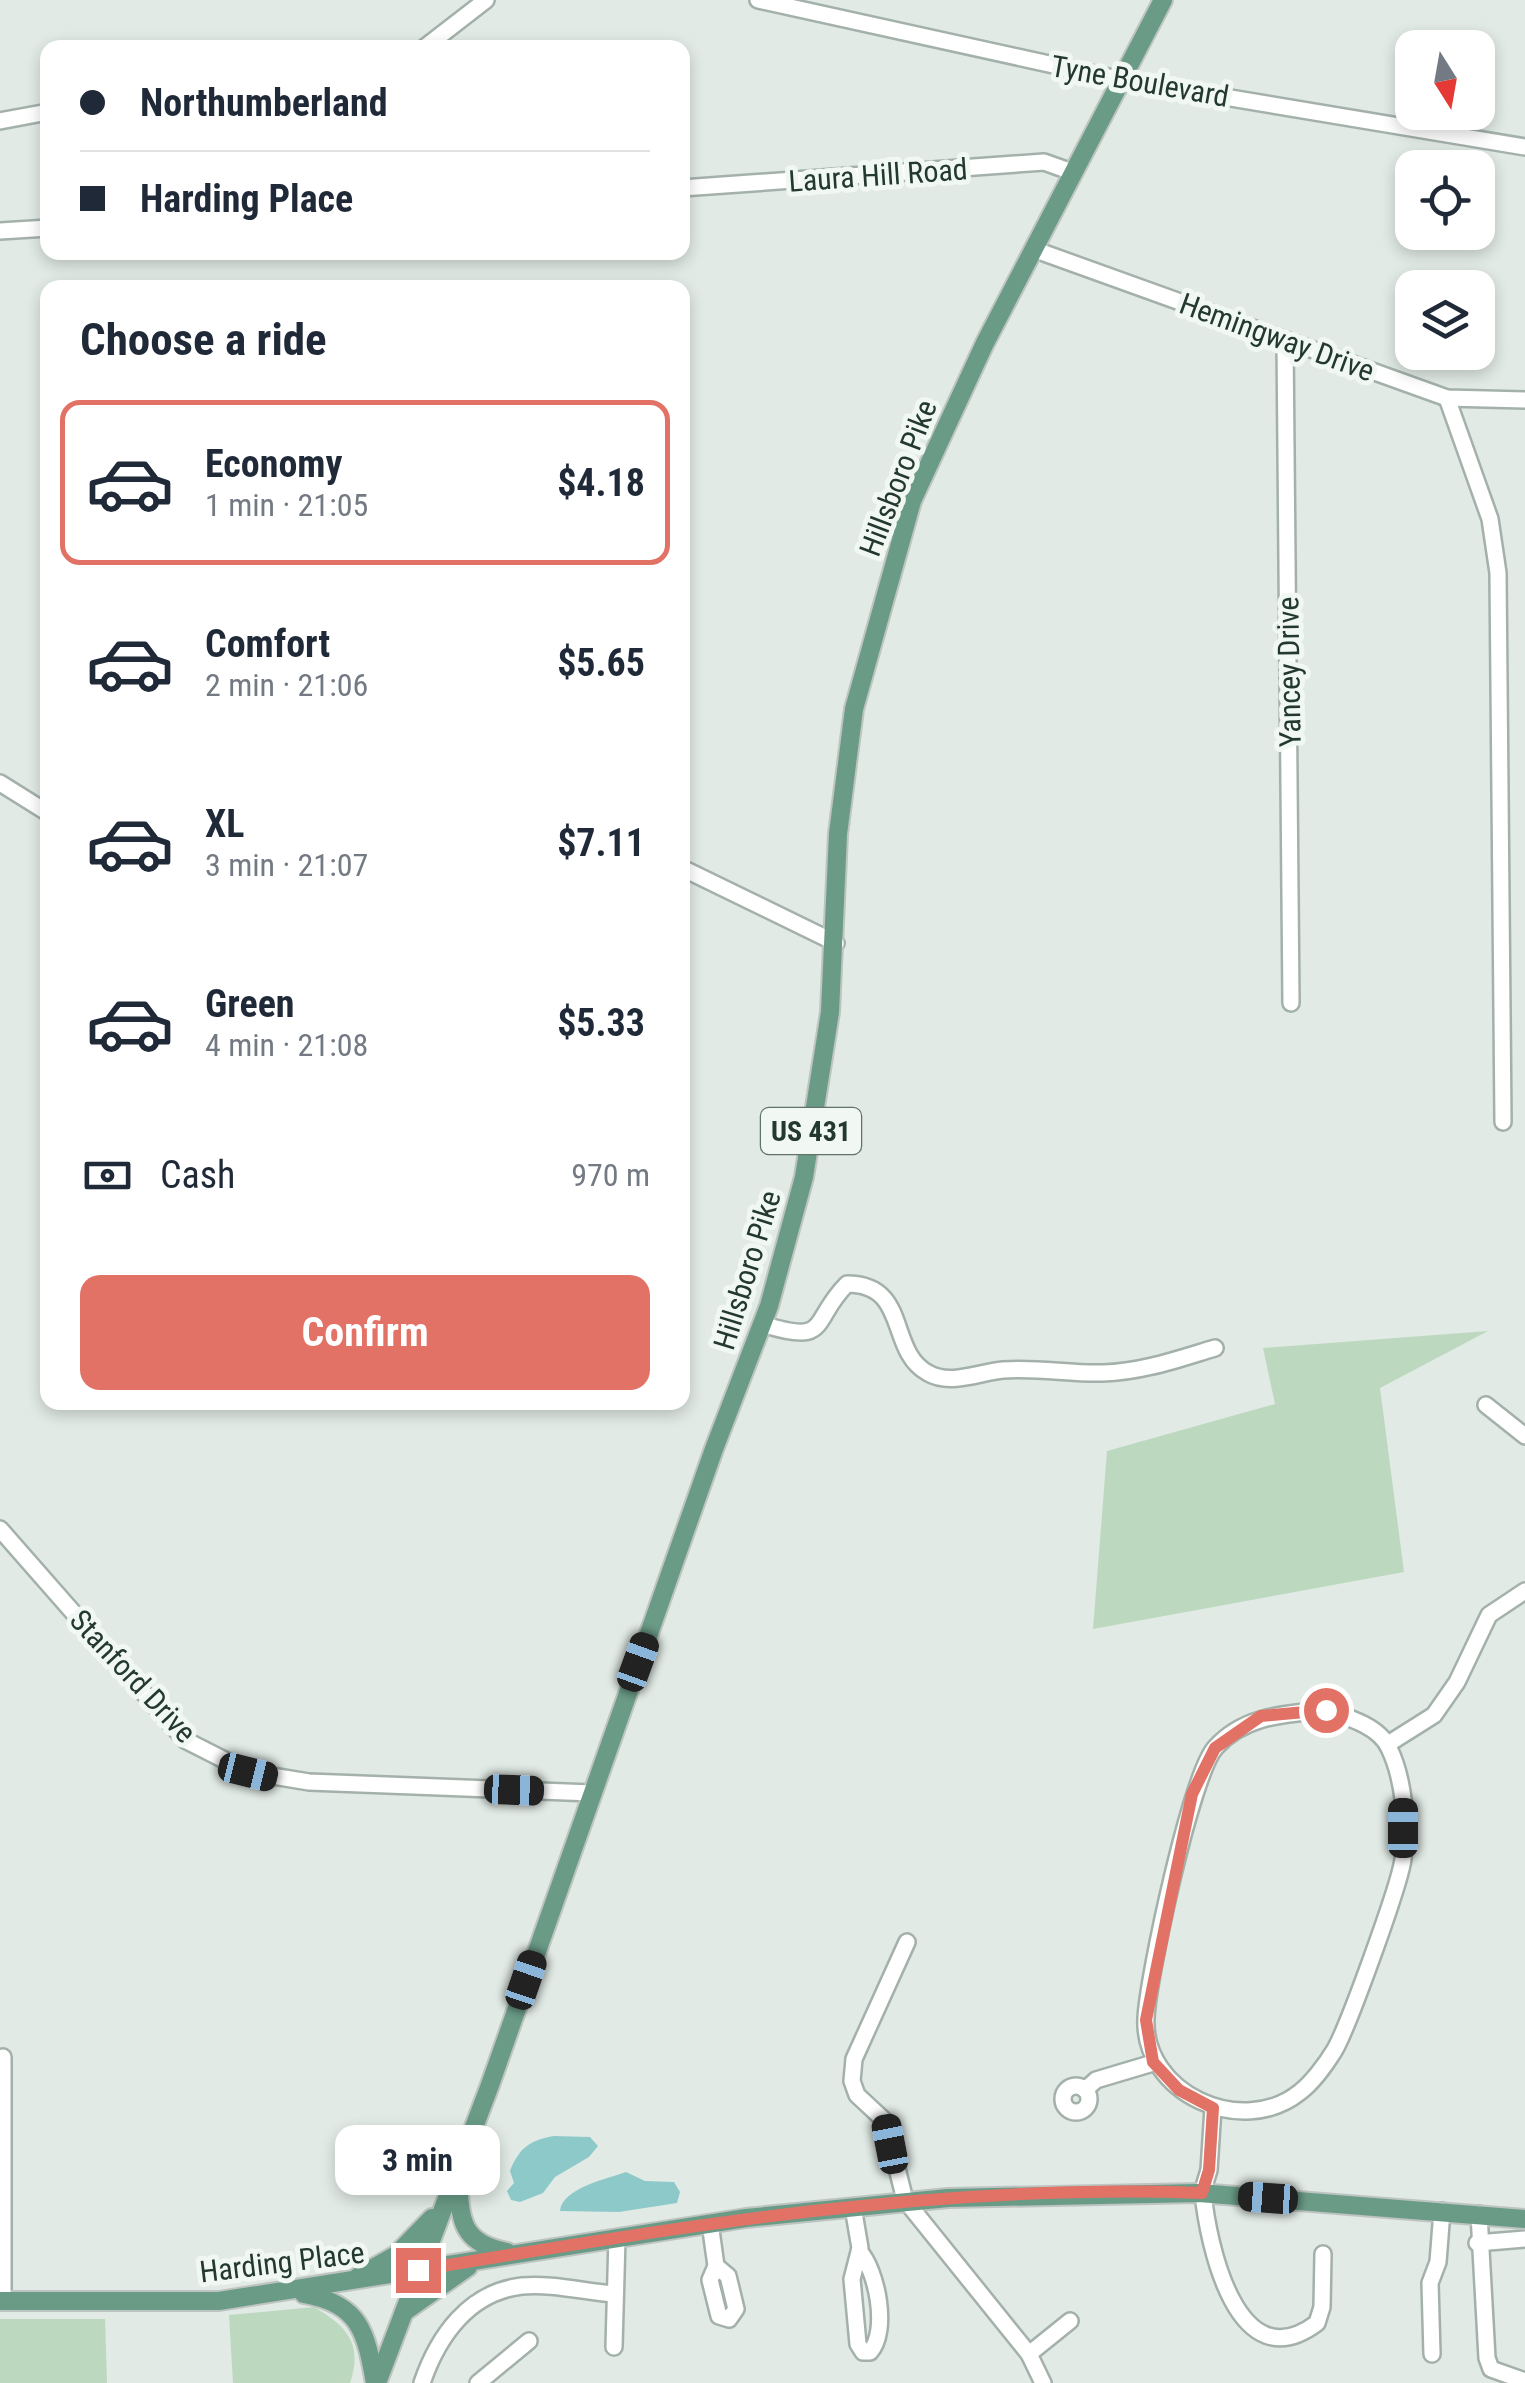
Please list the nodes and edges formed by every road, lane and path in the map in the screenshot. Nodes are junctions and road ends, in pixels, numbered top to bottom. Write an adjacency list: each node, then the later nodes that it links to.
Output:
1 (486, 0): 4 (street)
2 (758, 0): 5 (street, Tyne Boulevard)
3 (1163, 0): 5 (main road, Hillsboro Pike / US 431)
4 (434, 40)
5 (1122, 80): 8 (street, Tyne Boulevard); 9 (main road, Hillsboro Pike / US 431)
6 (40, 114): 7 (street)
7 (0, 121)
8 (1525, 146)
9 (1072, 172): 10 (street, Laura Hill Road); 13 (main road, Hillsboro Pike / US 431)
10 (690, 187)
11 (40, 228): 12 (street)
12 (0, 231)
13 (1033, 248): 14 (street, Hemingway Drive); 20 (main road, Hillsboro Pike / US 431)
14 (1285, 340): 15 (street, Hemingway Drive); 21 (street, Yancey Drive)
15 (1446, 398): 16 (street, Hemingway Drive); 22 (street)
16 (1525, 400)
17 (0, 783): 18 (street)
18 (40, 807)
19 (690, 872): 20 (street)
20 (836, 943): 23 (main road, Hillsboro Pike / US 431)
21 (1291, 1003)
22 (1503, 1122)
23 (762, 1324): 24 (street); 30 (main road, Hillsboro Pike / US 431)
24 (1215, 1348)
25 (1486, 1406): 26 (street)
26 (1525, 1436)
27 (0, 1529): 30 (street, Stanford Drive)
28 (1525, 1590): 29 (street)
29 (1388, 1744): 33 (street); 35 (street)
30 (592, 1792): 36 (main road, Hillsboro Pike / US 431)
31 (907, 1942): 39 (street)
32 (3, 2057): 57 (street)
33 (1153, 2062): 34 (street); 35 (street)
34 (1085, 2090)
35 (1213, 2108): 37 (street)
36 (458, 2170): 38 (main road, Hillsboro Pike / US 431); 49 (main road)
37 (1202, 2193): 39 (main road, Harding Place); 41 (main road, Harding Place); 50 (street)
38 (447, 2197): 53 (main road, Hillsboro Pike / US 431); 54 (main road)
39 (905, 2200): 40 (main road, Harding Place); 62 (street)
40 (854, 2206): 44 (main road, Harding Place); 48 (street)
41 (1442, 2211): 42 (main road, Harding Place); 63 (street)
42 (1479, 2214): 43 (main road, Harding Place); 47 (street)
43 (1525, 2219)
44 (710, 2223): 45 (main road, Harding Place); 52 (street)
45 (616, 2238): 49 (main road, Harding Place); 56 (street)
46 (1525, 2239): 47 (street)
47 (1478, 2243): 64 (street)
48 (859, 2252): 48 (street)
49 (518, 2254): 51 (main road, Harding Place)
50 (1322, 2254)
51 (483, 2260): 53 (main road, Harding Place); 58 (main road)
52 (716, 2266)
53 (418, 2270): 54 (main road, Harding Place); 58 (main road, Hillsboro Pike / US 431)
54 (345, 2283): 55 (main road, Harding Place)
55 (289, 2291): 57 (main road, Harding Place); 65 (main road)
56 (615, 2294): 61 (street); 66 (street)
57 (1, 2301)
58 (403, 2312): 65 (main road, Hillsboro Pike / US 431)
59 (1070, 2321): 62 (street)
60 (529, 2340): 67 (street)
61 (614, 2347)
62 (1029, 2354): 68 (street)
63 (1432, 2354)
64 (1525, 2381)
65 (376, 2383)
66 (422, 2383)
67 (478, 2383)
68 (1043, 2383)

